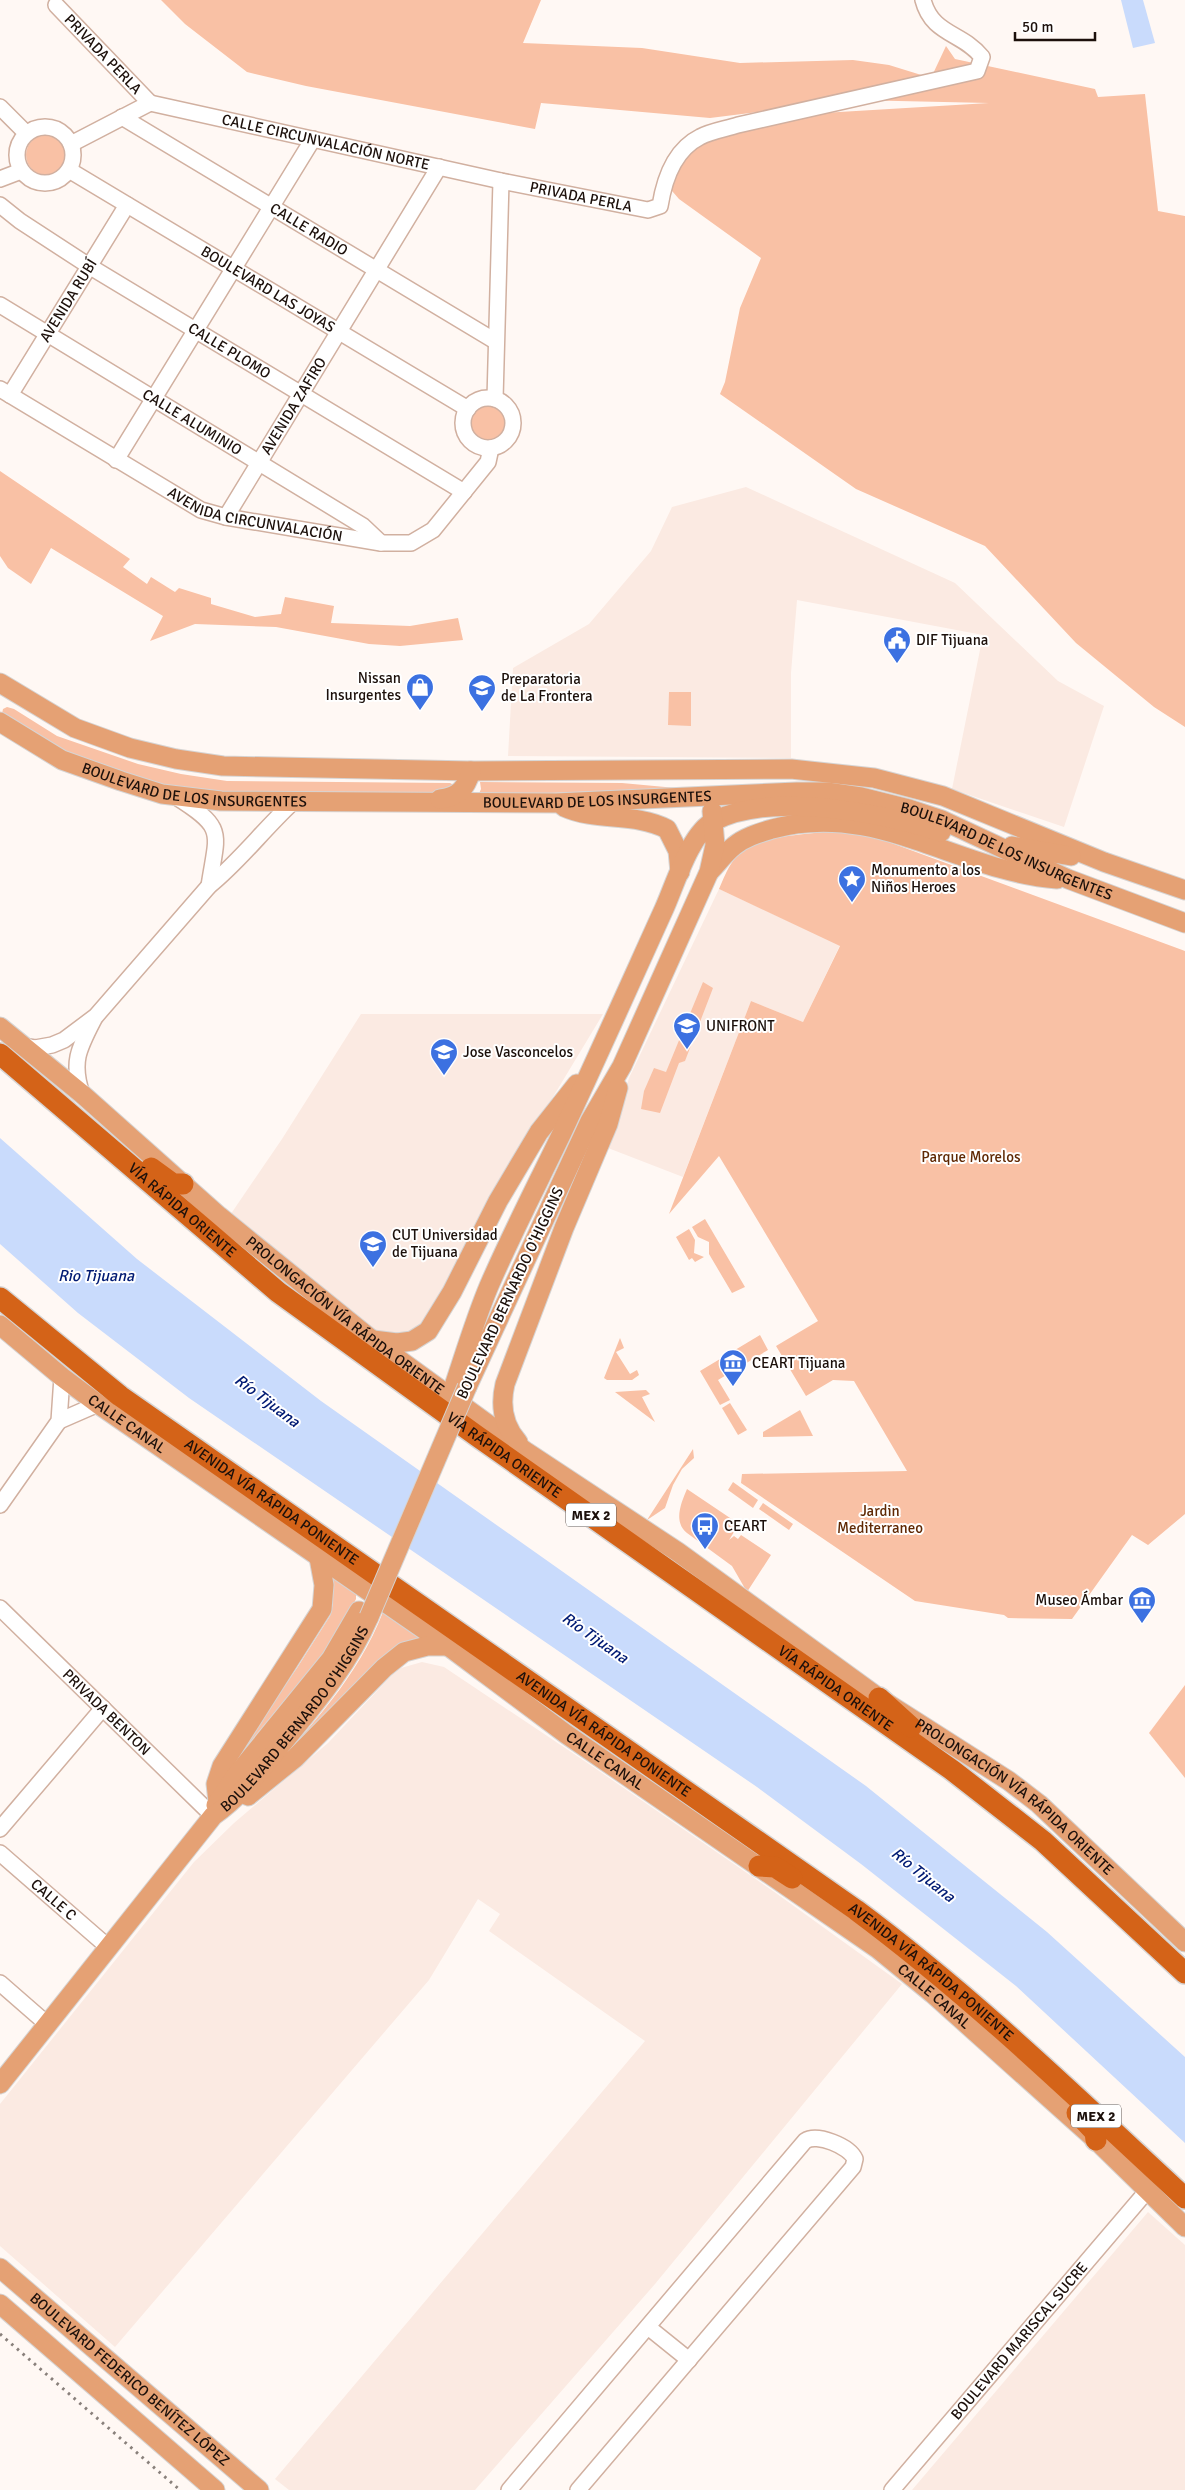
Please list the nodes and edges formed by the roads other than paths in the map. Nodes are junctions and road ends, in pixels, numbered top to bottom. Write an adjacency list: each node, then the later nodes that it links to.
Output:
1 (923, 0): 13 (street, PRIVADA PERLA)
2 (56, 4): 3 (street, PRIVADA PERLA)
3 (150, 103): 5 (street); 7 (street, CALLE CIRCUNVALACIÓN NORTE)
4 (0, 107): 6 (street)
5 (122, 117): 8 (street); 16 (street, CALLE RADIO)
6 (26, 133): 8 (street); 11 (street)
7 (313, 139): 9 (street, CALLE CIRCUNVALACIÓN NORTE); 16 (street)
8 (71, 144): 10 (street)
9 (439, 167): 13 (street, CALLE CIRCUNVALACIÓN NORTE); 19 (street, AVENIDA ZAFIRO)
10 (69, 170): 11 (street); 15 (street, BOULEVARD LAS JOYAS)
11 (21, 171): 12 (street)
12 (0, 179)
13 (501, 181): 24 (street)
14 (0, 205): 17 (street, CALLE PLOMO)
15 (127, 205): 17 (street, AVENIDA RUBÍ); 18 (street, BOULEVARD LAS JOYAS)
16 (272, 207): 18 (street); 19 (street, CALLE RADIO)
17 (89, 266): 21 (street, CALLE PLOMO); 23 (street, AVENIDA RUBÍ)
18 (234, 269): 21 (street); 22 (street, BOULEVARD LAS JOYAS)
19 (376, 269): 22 (street, AVENIDA ZAFIRO); 24 (street, CALLE RADIO)
20 (0, 305): 23 (street, CALLE ALUMINIO)
21 (196, 330): 26 (street, CALLE PLOMO); 27 (street)
22 (338, 332): 26 (street, AVENIDA ZAFIRO); 29 (street, BOULEVARD LAS JOYAS)
23 (47, 334): 25 (street, AVENIDA RUBÍ); 27 (street, CALLE ALUMINIO)
24 (495, 340): 28 (street)
25 (5, 392): 31 (street, AVENIDA CIRCUNVALACIÓN)
26 (300, 394): 32 (street, AVENIDA ZAFIRO); 33 (street, CALLE PLOMO)
27 (153, 399): 31 (street); 32 (street, CALLE ALUMINIO)
28 (495, 399): 29 (street); 30 (street)
29 (468, 409): 30 (street)
30 (491, 448): 33 (street, AVENIDA CIRCUNVALACIÓN)
31 (116, 460): 34 (street, AVENIDA CIRCUNVALACIÓN)
32 (258, 463): 34 (street, AVENIDA ZAFIRO); 35 (street, CALLE ALUMINIO)
33 (464, 492): 35 (street, AVENIDA CIRCUNVALACIÓN)
34 (226, 517): 35 (street, AVENIDA CIRCUNVALACIÓN)
35 (381, 543)
36 (0, 683): 39 (main road, BOULEVARD DE LOS INSURGENTES)
37 (0, 722): 40 (main road, BOULEVARD DE LOS INSURGENTES)
38 (700, 770): 39 (main road, BOULEVARD DE LOS INSURGENTES); 41 (main road, BOULEVARD BERNARDO O'HIGGINS); 47 (main road, BOULEVARD DE LOS INSURGENTES)
39 (472, 771): 43 (main road)
40 (176, 796): 42 (main road, BOULEVARD DE LOS INSURGENTES); 51 (street)
41 (709, 796): 44 (main road, BOULEVARD DE LOS INSURGENTES); 45 (main road, BOULEVARD BERNARDO O'HIGGINS); 46 (main road, BOULEVARD DE LOS INSURGENTES)
42 (292, 803): 43 (main road, BOULEVARD DE LOS INSURGENTES); 51 (street)
43 (402, 803): 44 (main road, BOULEVARD DE LOS INSURGENTES)
44 (556, 803): 48 (main road)
45 (714, 821): 46 (main road); 48 (main road, BOULEVARD BERNARDO O'HIGGINS); 49 (main road, BOULEVARD BERNARDO O'HIGGINS)
46 (989, 843): 47 (main road); 50 (main road, BOULEVARD DE LOS INSURGENTES)
47 (1104, 862): 52 (main road, BOULEVARD DE LOS INSURGENTES)
48 (680, 872): 59 (main road, BOULEVARD BERNARDO O'HIGGINS)
49 (710, 872): 50 (main road); 60 (main road, BOULEVARD BERNARDO O'HIGGINS)
50 (1068, 879): 53 (main road, BOULEVARD DE LOS INSURGENTES)
51 (209, 886): 54 (street)
52 (1185, 890)
53 (1185, 923)
54 (96, 1016): 57 (street); 61 (street)
55 (0, 1027): 57 (main road, PROLONGACIÓN VÍA RÁPIDA ORIENTE)
56 (0, 1040): 62 (highway)
57 (22, 1046): 61 (main road, PROLONGACIÓN VÍA RÁPIDA ORIENTE)
58 (0, 1054): 79 (highway, VÍA RÁPIDA ORIENTE / MEX 2)
59 (594, 1064): 65 (main road); 67 (main road, BOULEVARD BERNARDO O'HIGGINS)
60 (622, 1066): 67 (main road, BOULEVARD BERNARDO O'HIGGINS); 70 (main road)
61 (82, 1094): 62 (main road, PROLONGACIÓN VÍA RÁPIDA ORIENTE)
62 (183, 1184): 65 (main road, PROLONGACIÓN VÍA RÁPIDA ORIENTE)
63 (0, 1298): 84 (highway, AVENIDA VÍA RÁPIDA PONIENTE / MEX 2)
64 (0, 1325): 66 (main road, CALLE CANAL)
65 (372, 1340): 70 (main road, PROLONGACIÓN VÍA RÁPIDA ORIENTE)
66 (62, 1377): 68 (main road, CALLE CANAL); 69 (street)
67 (461, 1385): 77 (main road, BOULEVARD BERNARDO O'HIGGINS, bridge)
68 (98, 1404): 69 (street); 72 (main road, CALLE CANAL)
69 (59, 1421): 71 (street)
70 (525, 1451): 75 (main road, PROLONGACIÓN VÍA RÁPIDA ORIENTE)
71 (0, 1505)
72 (319, 1558): 74 (main road, CALLE CANAL); 77 (main road)
73 (0, 1608): 76 (street, PRIVADA BENTON)
74 (448, 1646): 77 (main road); 81 (main road, CALLE CANAL)
75 (880, 1698): 79 (highway); 82 (main road, PROLONGACIÓN VÍA RÁPIDA ORIENTE)
76 (103, 1708): 77 (street, PRIVADA BENTON); 78 (street)
77 (219, 1808): 83 (main road, BOULEVARD BERNARDO O'HIGGINS)
78 (0, 1828)
79 (1043, 1840): 85 (highway, VÍA RÁPIDA ORIENTE / MEX 2)
80 (0, 1853): 83 (street, CALLE C)
81 (758, 1866): 84 (highway); 90 (main road, CALLE CANAL)
82 (1185, 1942)
83 (108, 1947): 87 (main road, BOULEVARD BERNARDO O'HIGGINS)
84 (915, 1954): 88 (highway, AVENIDA VÍA RÁPIDA PONIENTE / MEX 2)
85 (1185, 1973)
86 (0, 1983): 87 (street)
87 (47, 2024): 89 (main road, BOULEVARD BERNARDO O'HIGGINS)
88 (1008, 2034): 90 (highway); 92 (highway, AVENIDA VÍA RÁPIDA PONIENTE / MEX 2)
89 (0, 2084)
90 (1096, 2140): 91 (main road, CALLE CANAL)
91 (1147, 2191): 93 (main road, CALLE CANAL); 102 (street, BOULEVARD MARISCAL SUCRE)
92 (1185, 2198)
93 (1185, 2227)
94 (0, 2268): 99 (main road, BOULEVARD FEDERICO BENÍTEZ LÓPEZ)
95 (0, 2304): 98 (main road, BOULEVARD FEDERICO BENÍTEZ LÓPEZ)
96 (648, 2327): 97 (street); 97 (street); 100 (street)
97 (688, 2360): 101 (street)
98 (215, 2490)
99 (259, 2490)
100 (509, 2490)
101 (578, 2490)
102 (892, 2490)

